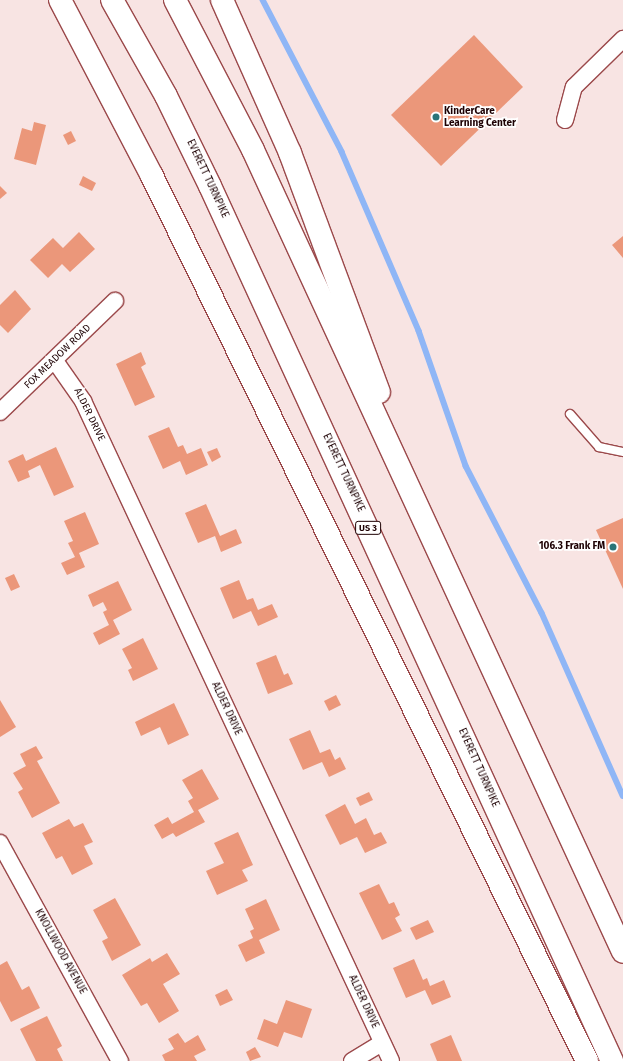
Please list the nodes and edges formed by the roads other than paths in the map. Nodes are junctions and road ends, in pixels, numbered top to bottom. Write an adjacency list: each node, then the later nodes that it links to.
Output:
1 (49, 0): 7 (highway)
2 (60, 0): 7 (highway)
3 (112, 0): 22 (highway, EVERETT TURNPIKE / US 3)
4 (175, 0): 14 (highway)
5 (222, 0): 14 (highway)
6 (623, 39): 8 (street)
7 (123, 119): 21 (highway)
8 (565, 120)
9 (115, 301): 10 (street, FOX MEADOW ROAD)
10 (54, 361): 11 (street, FOX MEADOW ROAD); 17 (street, ALDER DRIVE)
11 (0, 412)
12 (570, 414): 13 (lane)
13 (623, 452)
14 (434, 542): 16 (highway)
15 (0, 843): 18 (street, KNOLLWOOD AVENUE)
16 (623, 952)
17 (382, 1043): 19 (street); 20 (street, ALDER DRIVE)
18 (120, 1061)
19 (352, 1061)
20 (391, 1061)
21 (587, 1061)
22 (612, 1061)

